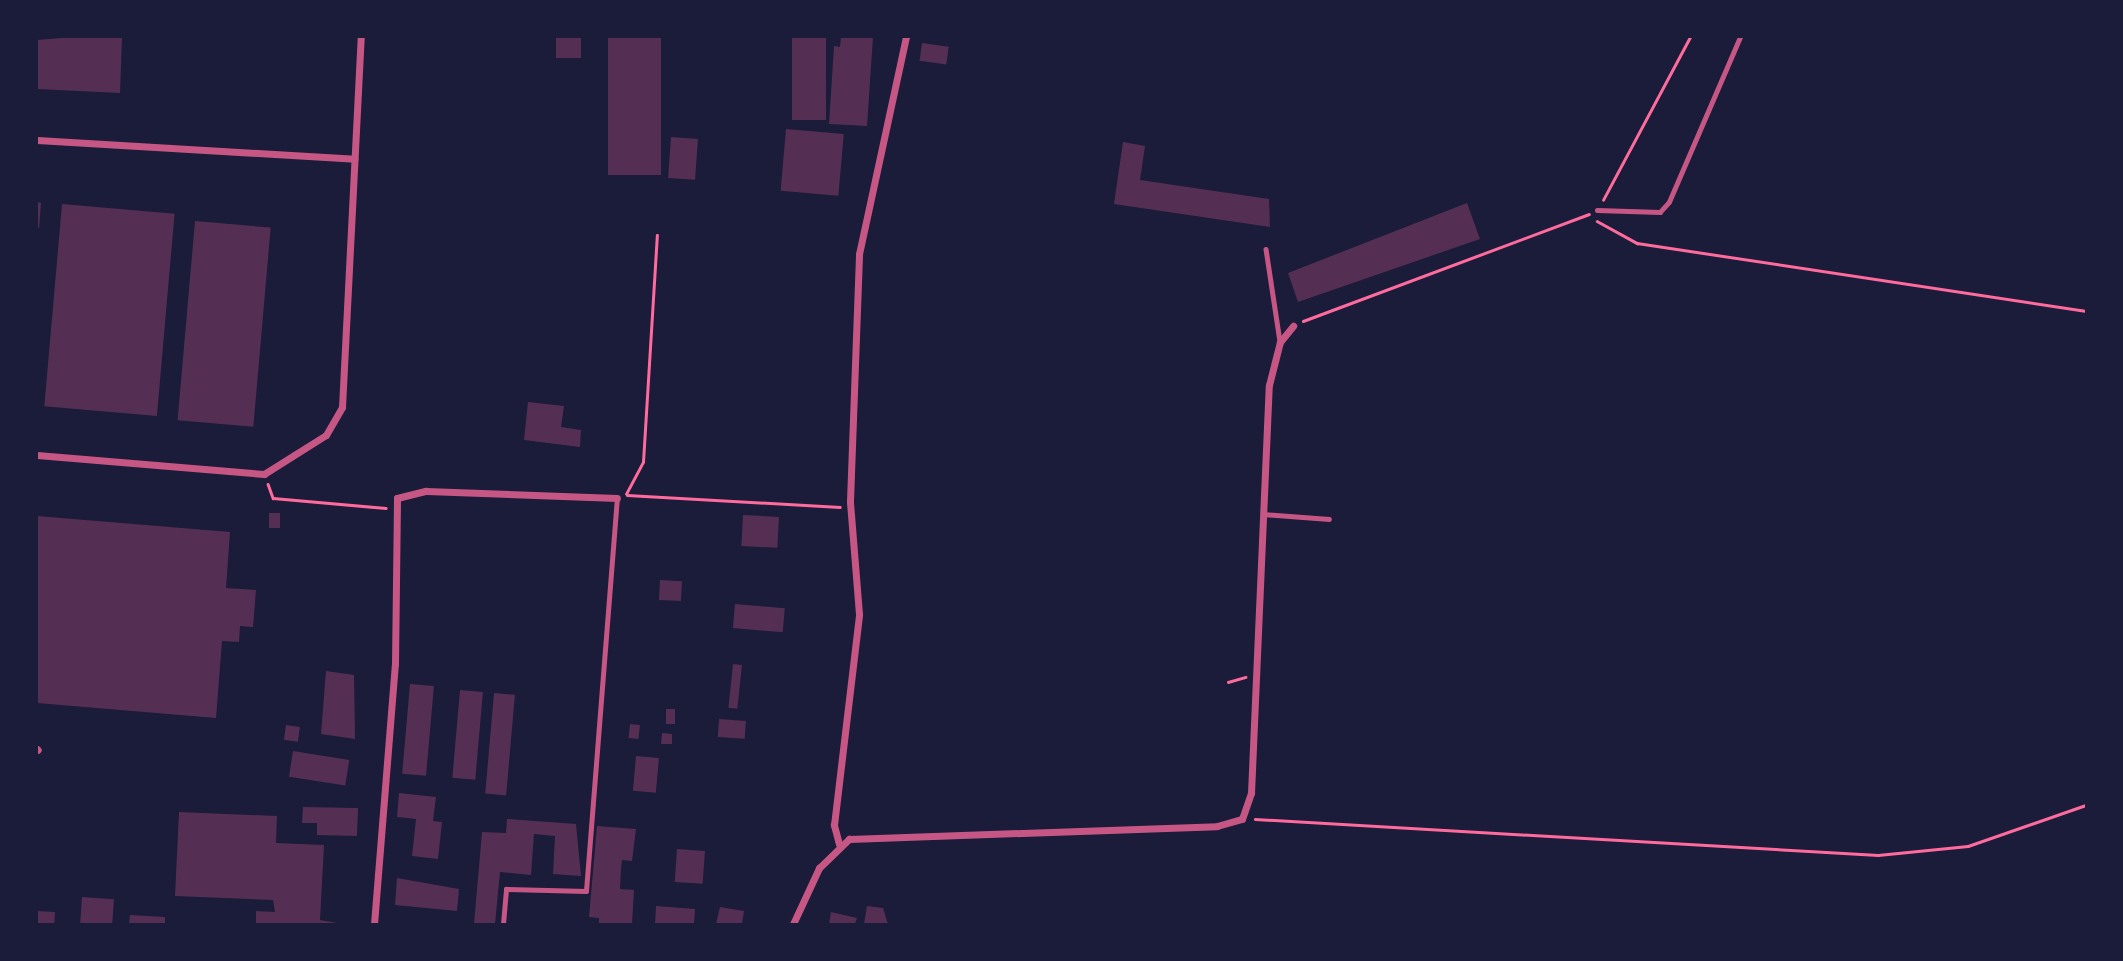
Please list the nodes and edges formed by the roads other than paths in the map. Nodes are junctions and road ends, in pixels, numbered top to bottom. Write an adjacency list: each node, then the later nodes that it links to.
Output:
1 (361, 37): 5 (street)
2 (906, 37): 14 (street)
3 (1740, 37): 6 (lane)
4 (37, 140): 5 (street)
5 (354, 159): 10 (street)
6 (1597, 210)
7 (1266, 249): 9 (lane)
8 (1293, 326): 9 (street)
9 (1280, 342): 12 (street)
10 (37, 455)
11 (617, 498): 15 (street); 16 (lane)
12 (1264, 514): 13 (lane); 14 (street)
13 (1329, 519)
14 (839, 844): 17 (street)
15 (373, 924)
16 (502, 924)
17 (793, 924)

